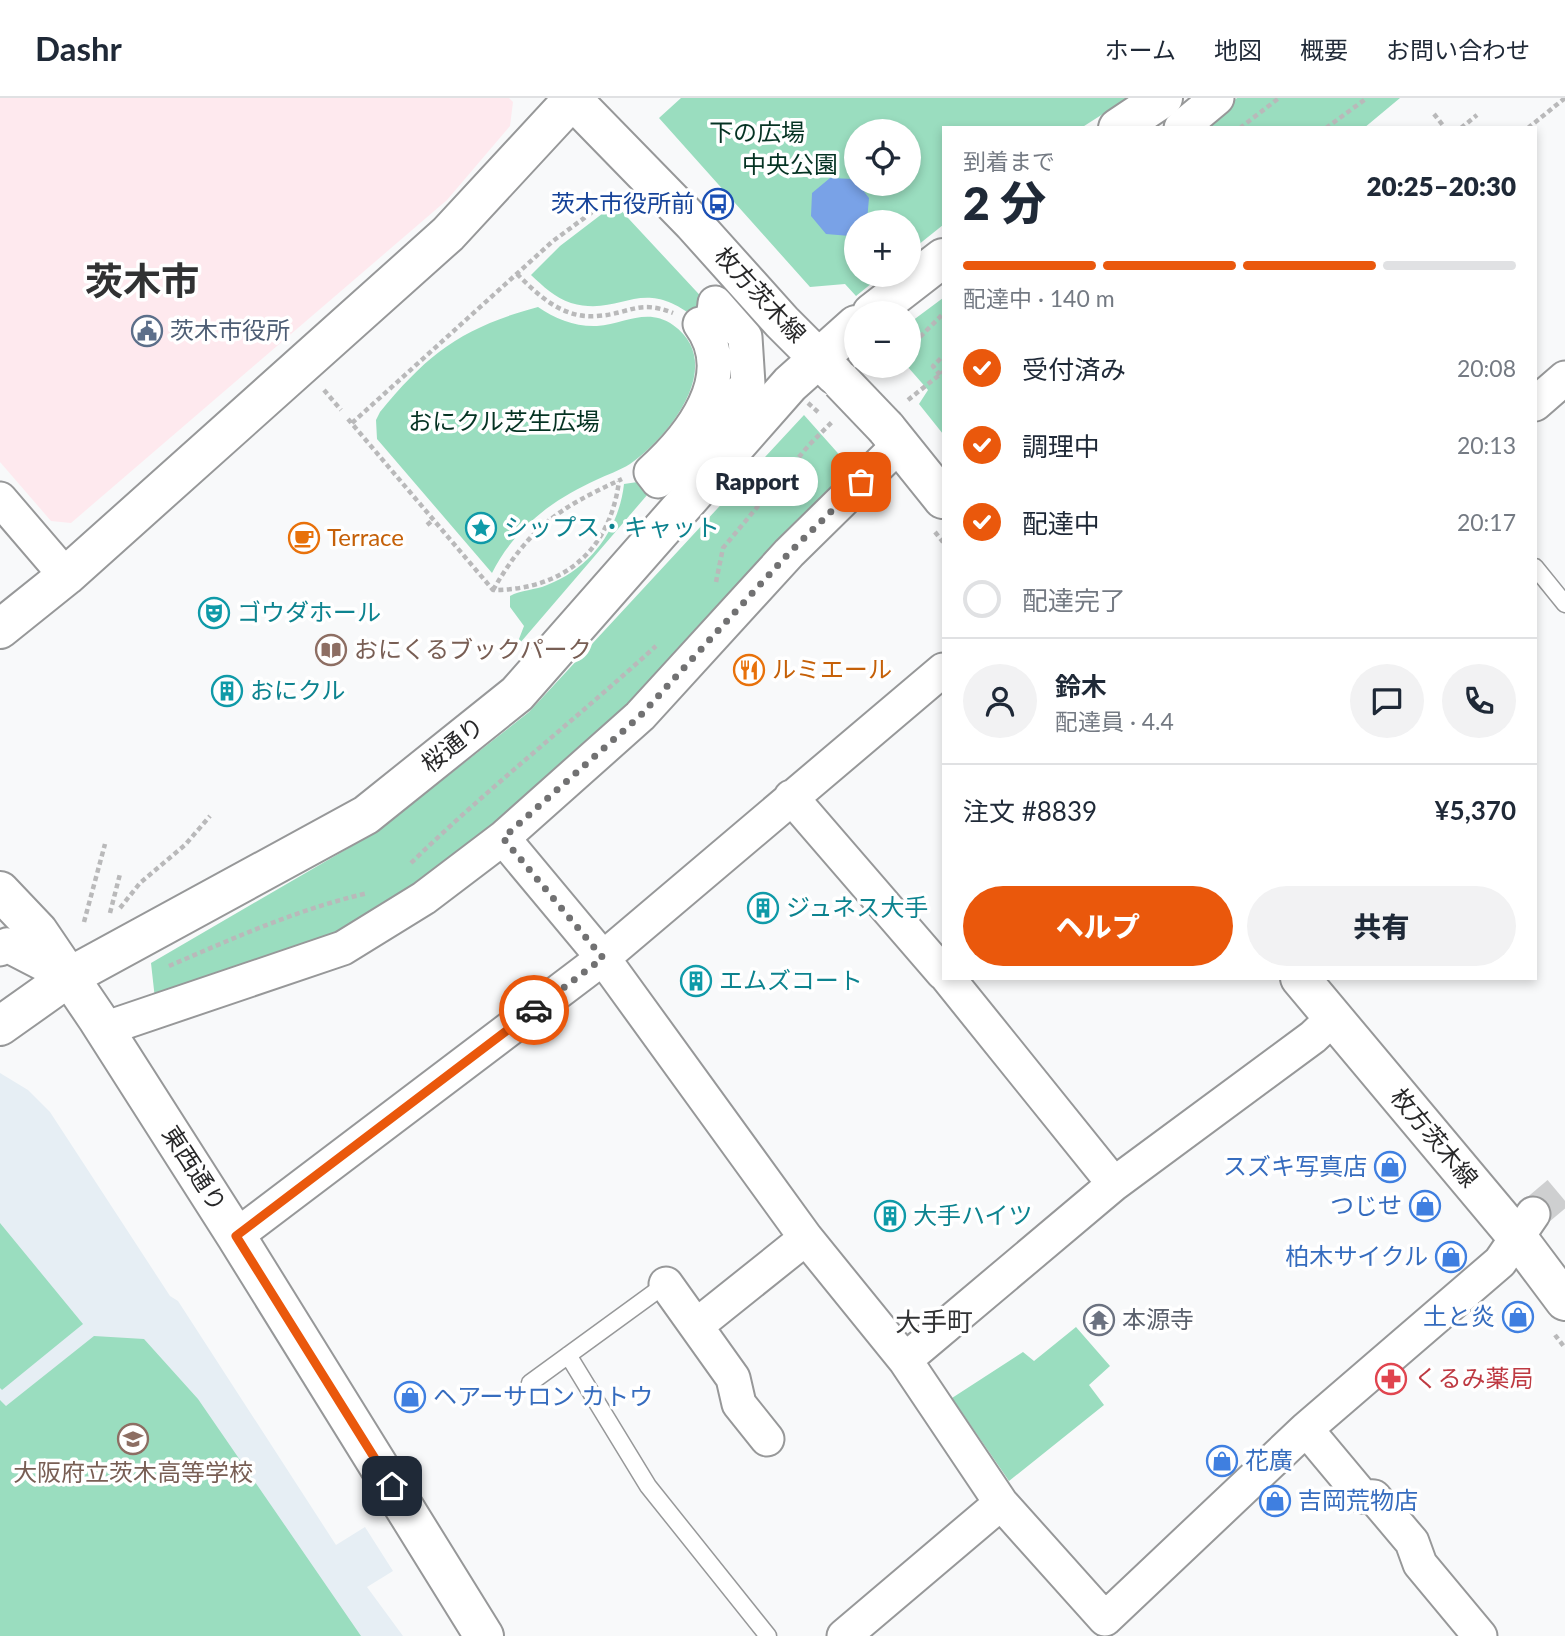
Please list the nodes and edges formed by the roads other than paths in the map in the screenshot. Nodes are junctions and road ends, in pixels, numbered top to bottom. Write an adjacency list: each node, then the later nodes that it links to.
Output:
1 (1163, 98): 4 (street)
2 (1217, 98): 5 (street)
3 (571, 99): 10 (street, 枚方茨木線); 17 (street)
4 (1121, 126)
5 (1183, 126)
6 (942, 259): 7 (street)
7 (887, 301)
8 (715, 311): 8 (street)
9 (844, 345): 10 (street, 桜通り)
10 (830, 369): 13 (street, 枚方茨木線, bridge); 27 (street, 桜通り)
11 (1565, 378): 12 (street)
12 (1537, 402)
13 (898, 425): 14 (street, 枚方茨木線); 22 (street)
14 (942, 497)
15 (0, 499): 17 (street)
16 (1537, 569): 18 (lane)
17 (66, 576): 19 (street)
18 (1565, 604)
19 (0, 629)
20 (942, 671): 21 (street)
21 (791, 797): 25 (street); 26 (street)
22 (503, 838): 25 (street); 32 (street)
23 (0, 891): 27 (street, 東西通り)
24 (0, 949): 27 (street)
25 (603, 958): 35 (street); 36 (street)
26 (942, 971)
27 (69, 977): 31 (street, 桜通り); 32 (street, 東西通り)
28 (950, 980): 33 (street)
29 (1302, 980): 30 (street, 枚方茨木線)
30 (1333, 1018): 33 (street); 34 (street, 枚方茨木線)
31 (0, 1026)
32 (104, 1030): 35 (street, 東西通り)
33 (1114, 1184): 41 (street)
34 (1525, 1226): 38 (street, 枚方茨木線); 43 (street)
35 (236, 1236): 46 (street, 東西通り)
36 (806, 1238): 39 (street); 41 (street)
37 (666, 1284): 39 (street); 40 (lane)
38 (1565, 1301)
39 (696, 1326): 44 (street)
40 (568, 1355): 42 (lane); 47 (lane)
41 (905, 1360): 45 (street)
42 (530, 1383)
43 (1306, 1429): 45 (street); 49 (street)
44 (767, 1439)
45 (1001, 1503): 48 (street)
46 (485, 1636)
47 (768, 1636)
48 (844, 1636)
49 (1480, 1636)

